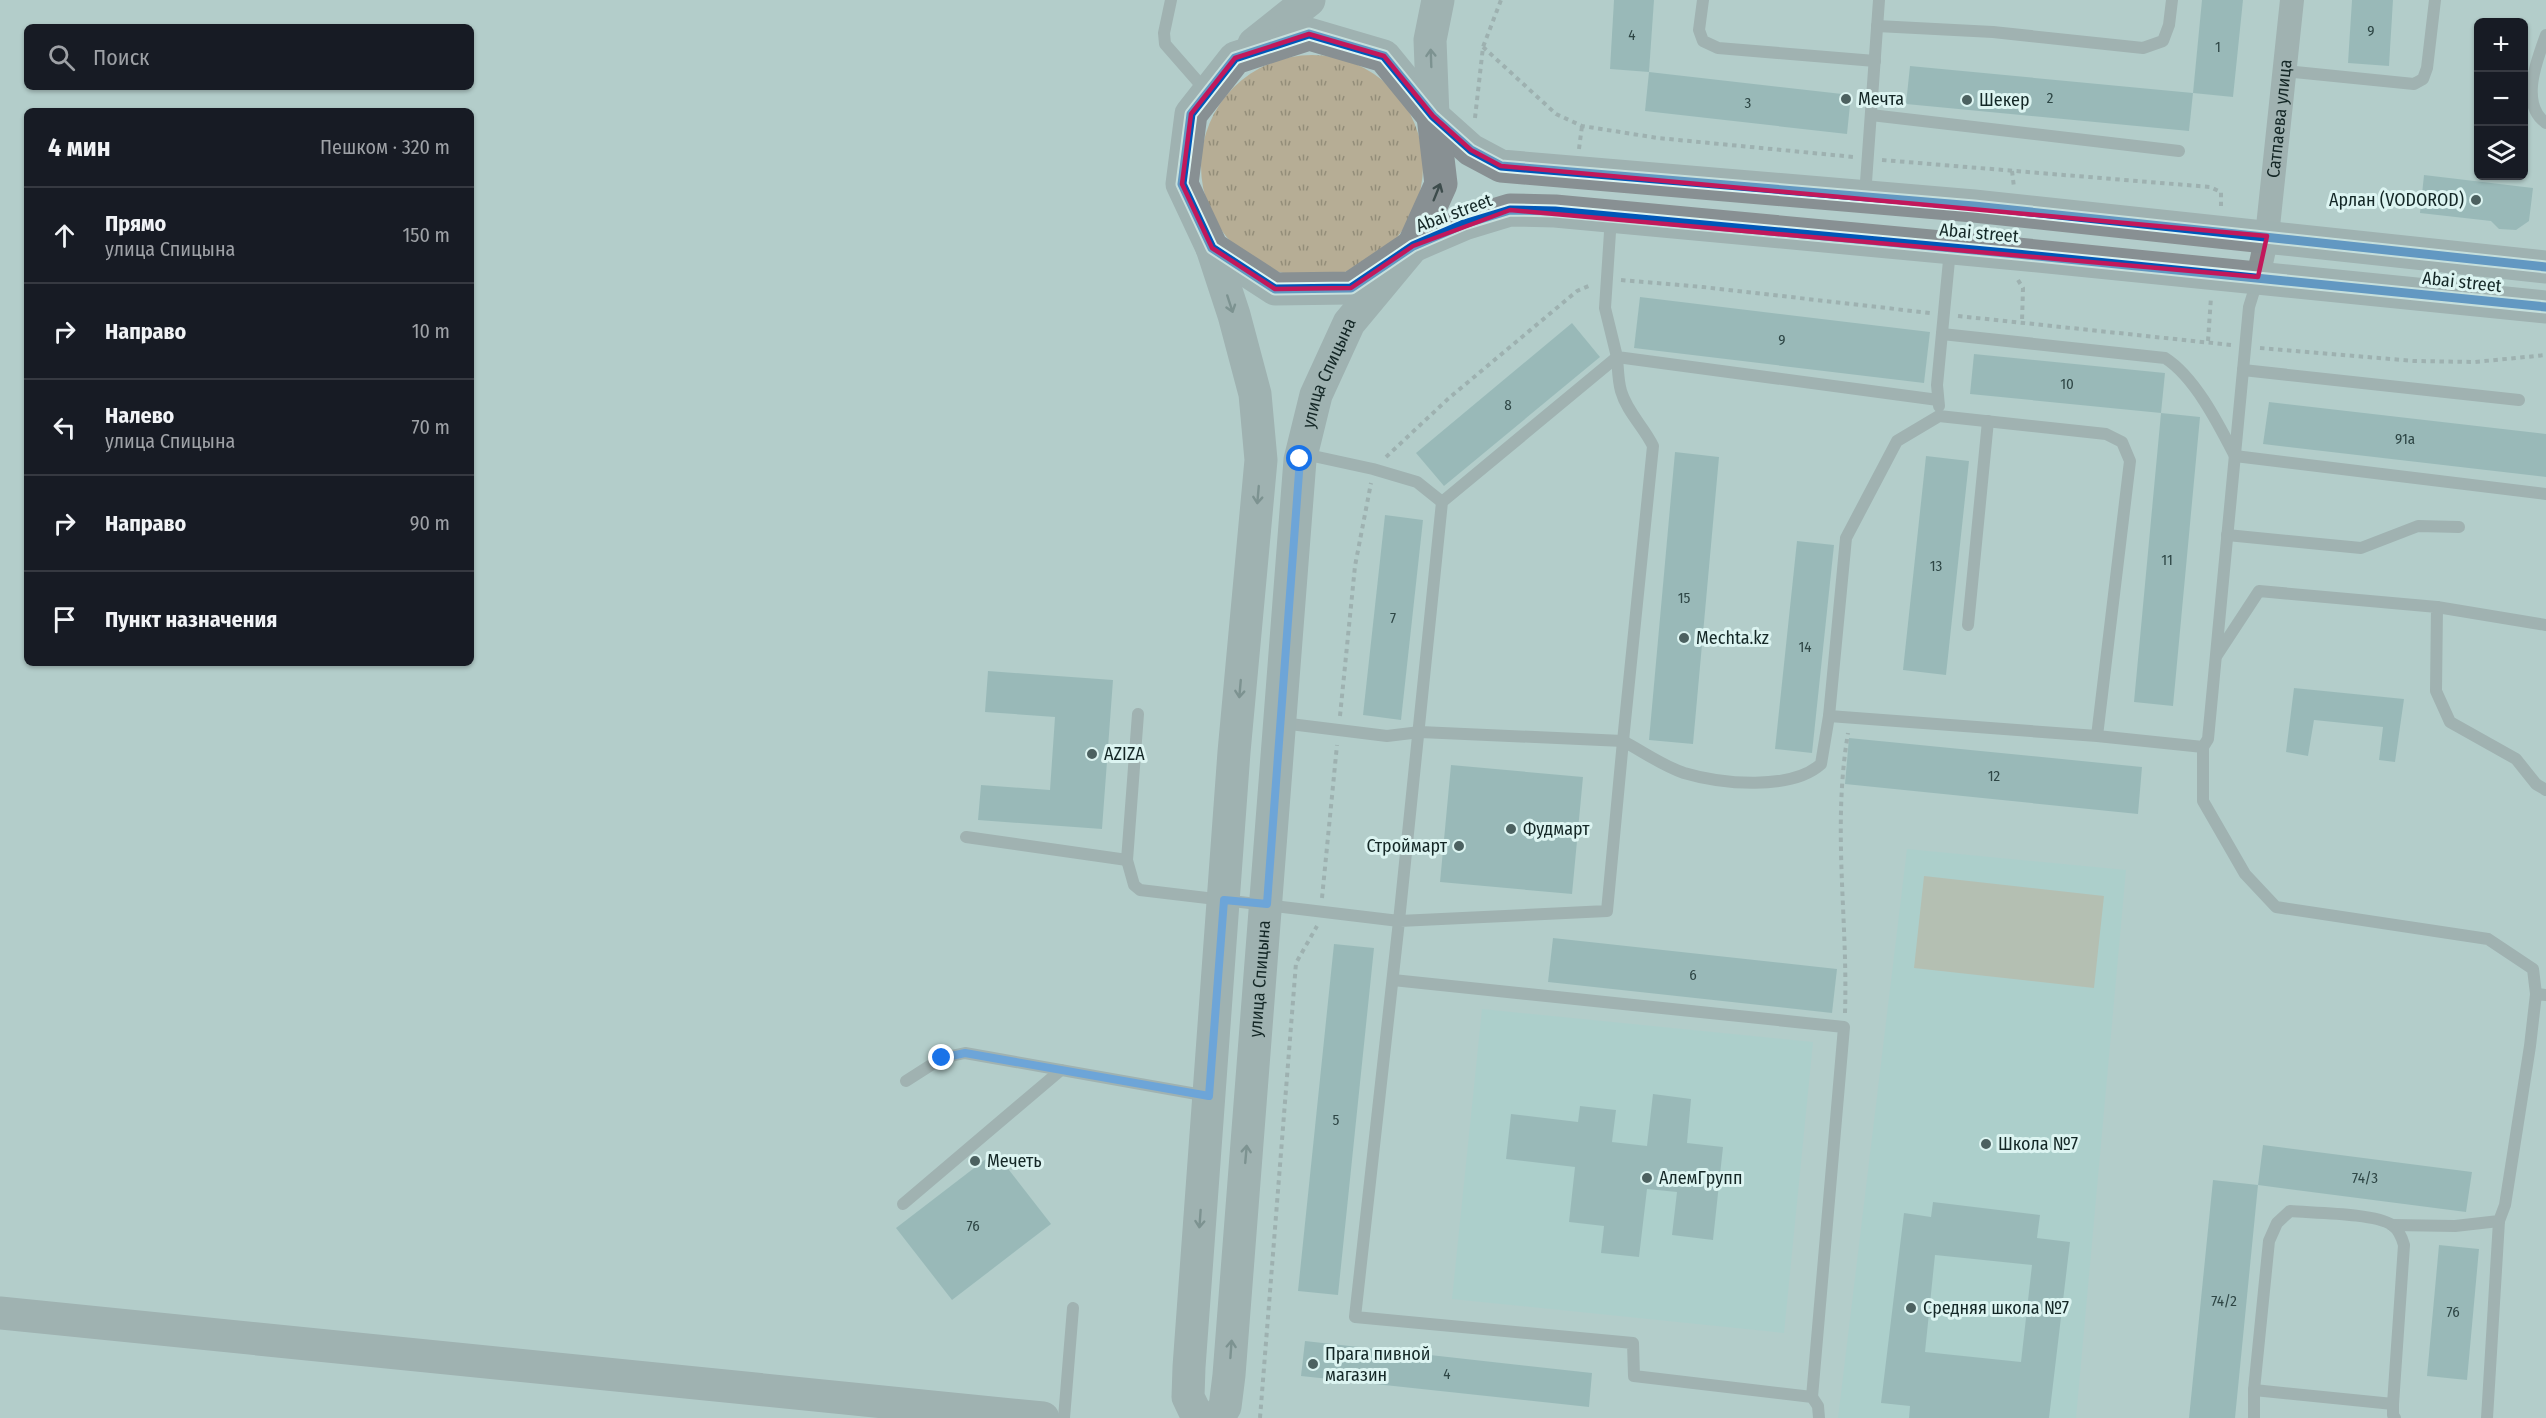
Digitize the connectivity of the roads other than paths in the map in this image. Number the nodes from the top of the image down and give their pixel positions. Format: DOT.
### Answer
graph roads {
  1 [pos="1171,0"];
  2 [pos="1309,0"];
  3 [pos="1438,0"];
  4 [pos="1703,0"];
  5 [pos="1880,0"];
  6 [pos="2172,0"];
  7 [pos="2292,0"];
  8 [pos="2435,0"];
  9 [pos="1877,26"];
  10 [pos="2546,36"];
  11 [pos="1235,58"];
  12 [pos="1875,61"];
  13 [pos="2285,71"];
  14 [pos="1208,93"];
  15 [pos="1433,116"];
  16 [pos="1871,116"];
  17 [pos="2546,123"];
  18 [pos="2179,151"];
  19 [pos="1865,197"];
  20 [pos="1611,216"];
  21 [pos="2267,236"];
  22 [pos="1413,246"];
  23 [pos="1950,247"];
  24 [pos="1212,248"];
  25 [pos="2546,267"];
  26 [pos="2259,277"];
  27 [pos="2546,307"];
  28 [pos="1942,334"];
  29 [pos="1617,357"];
  30 [pos="2243,370"];
  31 [pos="1938,400"];
  32 [pos="2519,400"];
  33 [pos="1939,416"];
  34 [pos="1988,422"];
  35 [pos="1302,453"];
  36 [pos="2235,456"];
  37 [pos="2546,494"];
  38 [pos="1442,502"];
  39 [pos="2459,527"];
  40 [pos="2227,535"];
  41 [pos="2437,608"];
  42 [pos="1968,625"];
  43 [pos="2546,625"];
  44 [pos="2216,657"];
  45 [pos="1138,714"];
  46 [pos="1830,716"];
  47 [pos="1280,723"];
  48 [pos="1420,732"];
  49 [pos="2097,736"];
  50 [pos="1623,741"];
  51 [pos="2203,747"];
  52 [pos="2546,790"];
  53 [pos="966,837"];
  54 [pos="1127,860"];
  55 [pos="1224,900"];
  56 [pos="1267,904"];
  57 [pos="1399,921"];
  58 [pos="1393,980"];
  59 [pos="2541,994"];
  60 [pos="1061,1070"];
  61 [pos="906,1081"];
  62 [pos="1209,1096"];
  63 [pos="903,1204"];
  64 [pos="2499,1221"];
  65 [pos="2392,1225"];
  66 [pos="1073,1308"];
  67 [pos="0,1313"];
  68 [pos="2254,1390"];
  69 [pos="1812,1397"];
  70 [pos="2393,1404"];
  71 [pos="1029,1417"];
  72 [pos="1064,1418"];
  73 [pos="1198,1418"];
  74 [pos="1216,1418"];
  75 [pos="1818,1418"];
  76 [pos="2254,1418"];
  77 [pos="2395,1418"];
  78 [pos="2487,1418"];
  1 -- 14 [label="lane"];
  2 -- 11 [label="street"];
  15 -- 3 [label="street, one-way"];
  4 -- 12 [label="lane"];
  5 -- 9 [label="lane"];
  6 -- 9 [label="lane"];
  7 -- 13 [label="street, Сатпаева улица"];
  8 -- 13 [label="lane"];
  9 -- 12 [label="lane"];
  10 -- 17 [label="lane"];
  11 -- 14 [label="street"];
  11 -- 15 [label="street, Abai street"];
  12 -- 16 [label="lane"];
  13 -- 21 [label="street, Сатпаева улица"];
  14 -- 24 [label="street"];
  15 -- 19 [label="street, Abai street"];
  22 -- 15 [label="street, one-way"];
  16 -- 18 [label="lane"];
  16 -- 19 [label="lane"];
  19 -- 21 [label="street, Abai street"];
  20 -- 22 [label="street, Abai street"];
  20 -- 23 [label="street, Abai street"];
  20 -- 29 [label="lane"];
  21 -- 25 [label="street, Abai street"];
  21 -- 26 [label="street, Сатпаева улица"];
  22 -- 24 [label="street, Abai street"];
  22 -- 35 [label="street, улица Спицына"];
  23 -- 26 [label="street, Abai street"];
  23 -- 28 [label="lane"];
  24 -- 55 [label="street, one-way"];
  26 -- 27 [label="street, Abai street"];
  26 -- 30 [label="lane"];
  28 -- 31 [label="lane"];
  28 -- 36 [label="lane"];
  29 -- 31 [label="lane"];
  29 -- 38 [label="lane"];
  29 -- 50 [label="lane"];
  30 -- 32 [label="lane"];
  30 -- 36 [label="lane"];
  31 -- 33 [label="lane"];
  33 -- 34 [label="lane"];
  33 -- 46 [label="lane"];
  34 -- 42 [label="lane"];
  34 -- 49 [label="lane"];
  35 -- 38 [label="lane"];
  35 -- 47 [label="street, улица Спицына"];
  36 -- 37 [label="lane"];
  36 -- 40 [label="lane"];
  38 -- 48 [label="lane"];
  39 -- 40 [label="lane"];
  40 -- 44 [label="lane"];
  41 -- 43 [label="lane"];
  41 -- 44 [label="lane"];
  41 -- 52 [label="lane"];
  44 -- 51 [label="lane"];
  45 -- 54 [label="lane"];
  46 -- 49 [label="lane"];
  46 -- 50 [label="lane"];
  47 -- 48 [label="lane"];
  47 -- 56 [label="street, улица Спицына"];
  48 -- 50 [label="lane"];
  48 -- 57 [label="lane"];
  49 -- 51 [label="lane"];
  50 -- 57 [label="lane"];
  51 -- 59 [label="lane"];
  53 -- 54 [label="lane"];
  54 -- 55 [label="lane"];
  55 -- 56 [label="lane"];
  55 -- 62 [label="street"];
  56 -- 57 [label="lane"];
  74 -- 56 [label="street, улица Спицына, one-way"];
  57 -- 58 [label="lane"];
  58 -- 69 [label="lane"];
  58 -- 69 [label="lane"];
  59 -- 64 [label="lane"];
  60 -- 61 [label="lane"];
  60 -- 62 [label="lane"];
  60 -- 63 [label="lane"];
  62 -- 73 [label="street, one-way"];
  64 -- 65 [label="lane"];
  64 -- 78 [label="lane"];
  65 -- 68 [label="lane"];
  65 -- 70 [label="lane"];
  66 -- 72 [label="lane"];
  67 -- 71 [label="street"];
  68 -- 70 [label="lane"];
  68 -- 76 [label="lane"];
  69 -- 75 [label="lane"];
  70 -- 77 [label="lane"];
}
